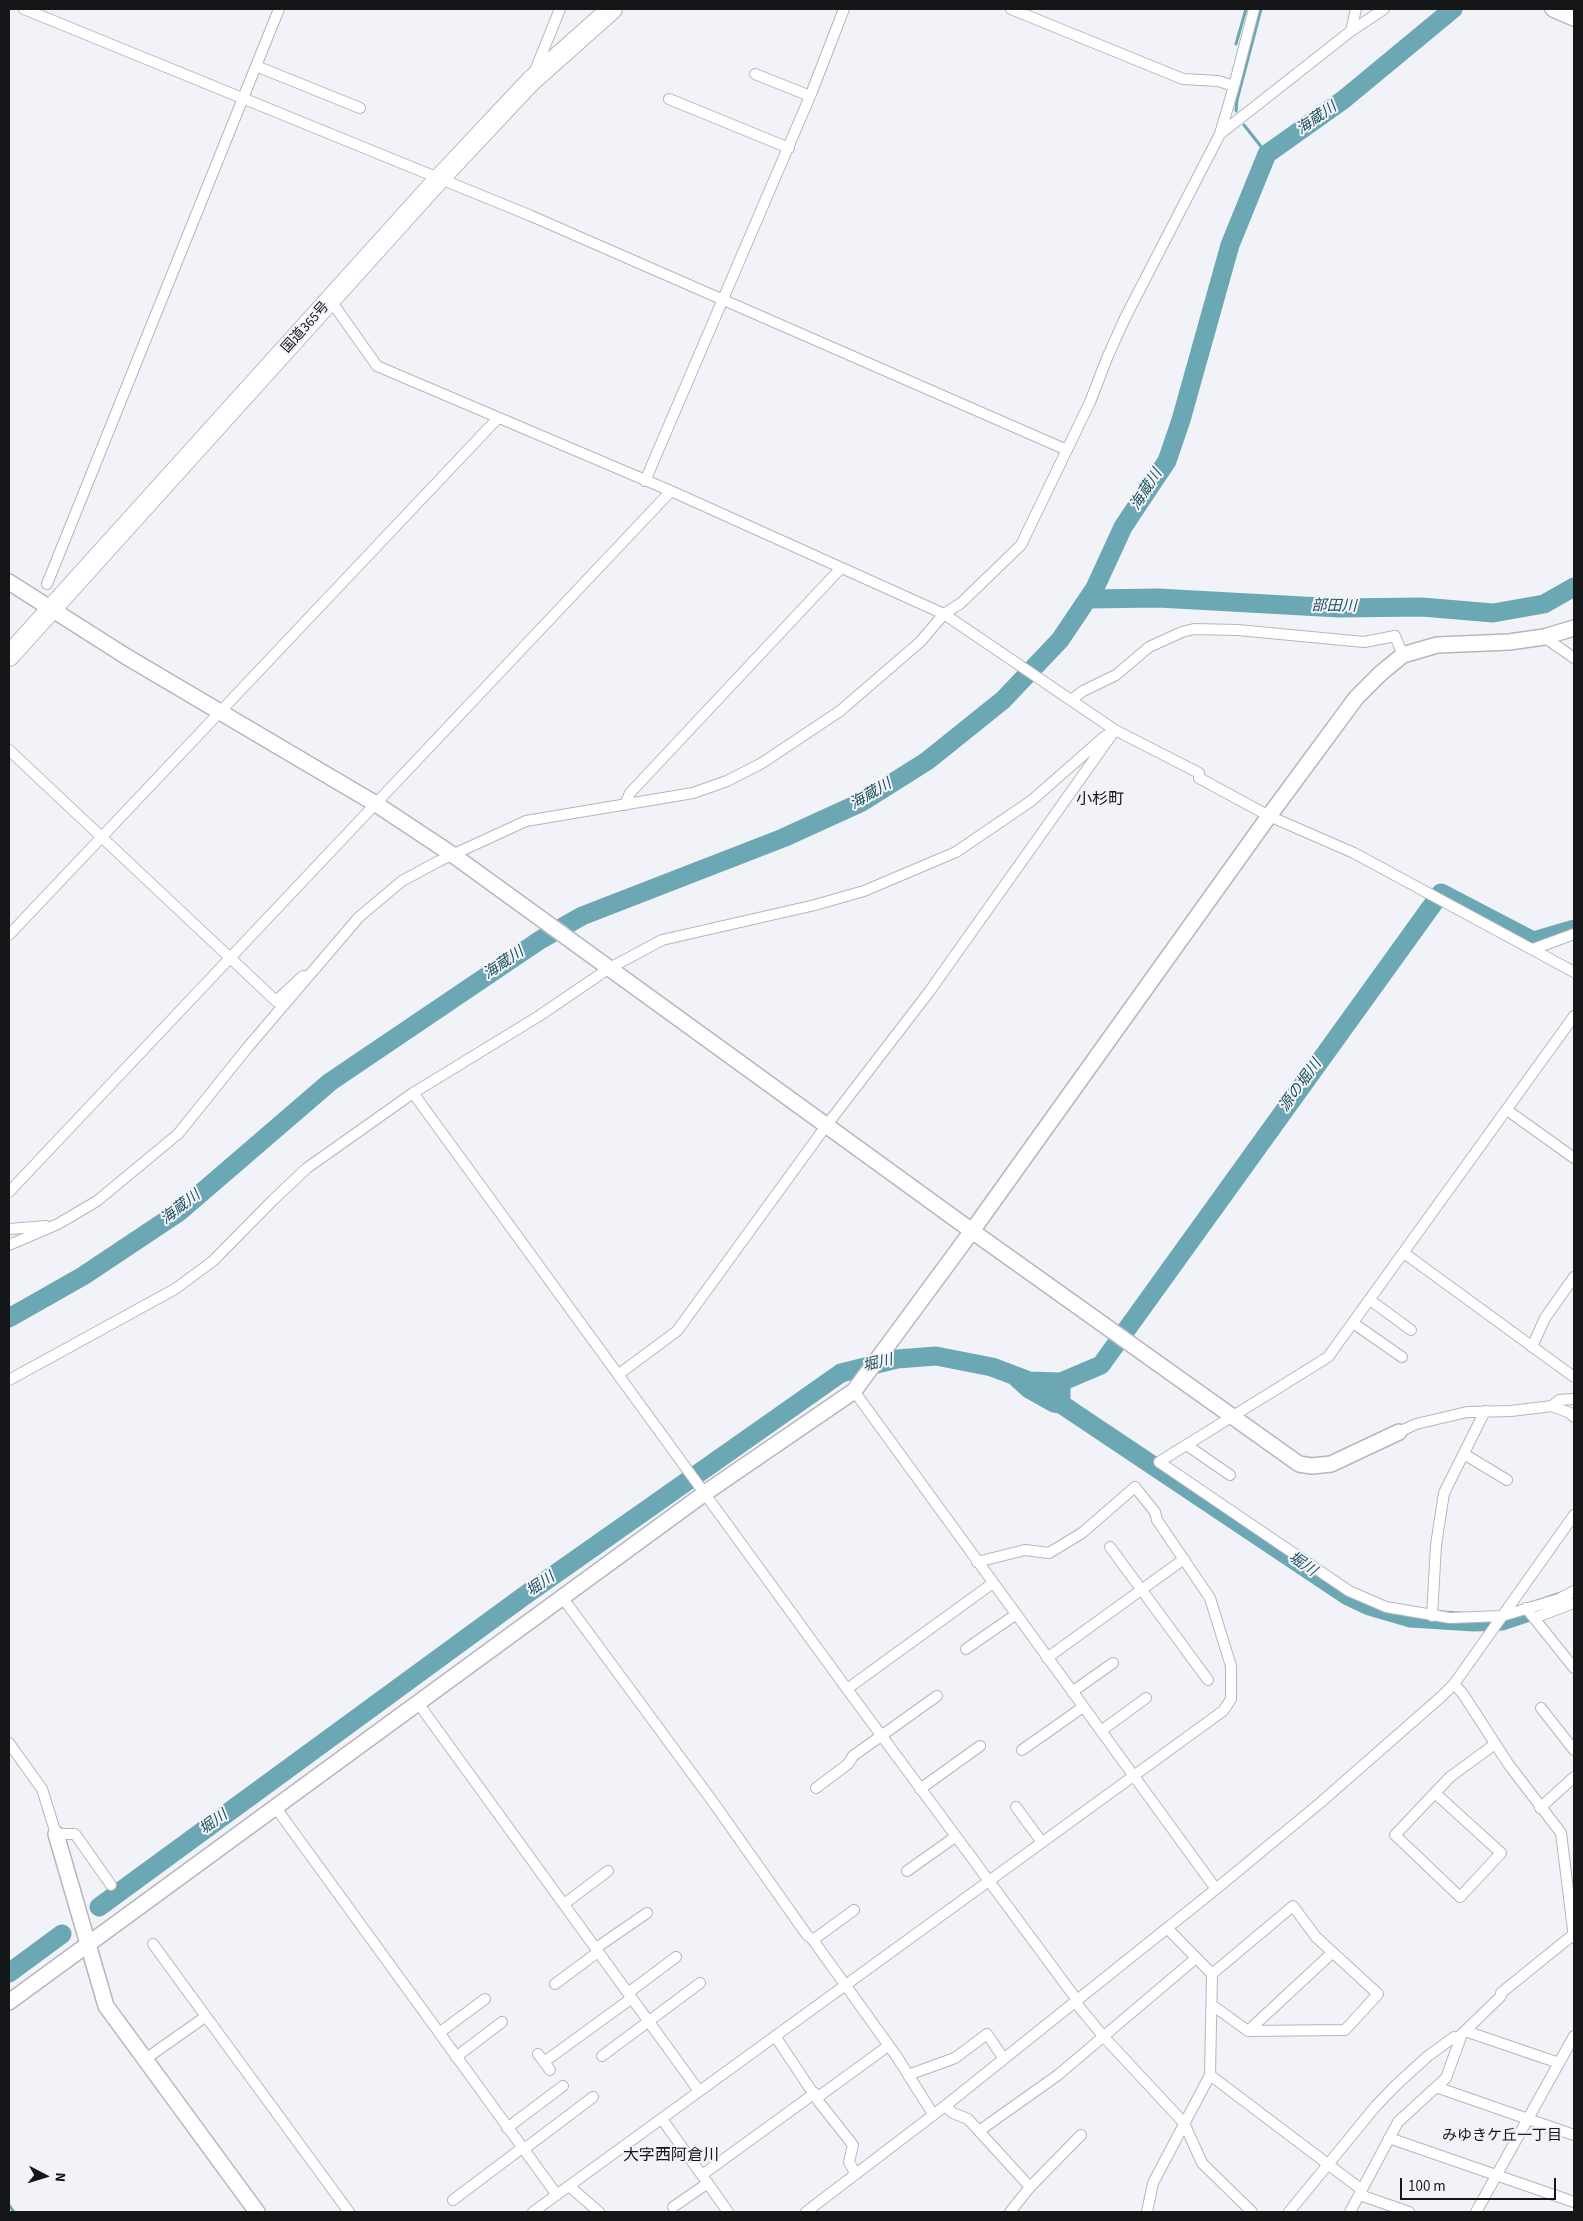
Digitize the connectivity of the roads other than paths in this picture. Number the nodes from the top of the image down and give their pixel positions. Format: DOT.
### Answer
graph roads {
  1 [pos="24,9"];
  2 [pos="279,9"];
  3 [pos="560,9"];
  4 [pos="612,9"];
  5 [pos="844,9"];
  6 [pos="1011,9"];
  7 [pos="1254,9"];
  8 [pos="1356,9"];
  9 [pos="1384,9"];
  10 [pos="1554,9"];
  11 [pos="1574,18"];
  12 [pos="1352,31"];
  13 [pos="256,66"];
  14 [pos="755,74"];
  15 [pos="531,81"];
  16 [pos="1234,86"];
  17 [pos="810,96"];
  18 [pos="243,98"];
  19 [pos="669,99"];
  20 [pos="360,108"];
  21 [pos="1220,134"];
  22 [pos="789,148"];
  23 [pos="440,178"];
  24 [pos="725,300"];
  25 [pos="331,301"];
  26 [pos="498,418"];
  27 [pos="1067,450"];
  28 [pos="645,481"];
  29 [pos="671,491"];
  30 [pos="840,568"];
  31 [pos="9,582"];
  32 [pos="47,584"];
  33 [pos="50,610"];
  34 [pos="944,614"];
  35 [pos="1574,628"];
  36 [pos="1544,637"];
  37 [pos="1403,655"];
  38 [pos="9,656"];
  39 [pos="1574,658"];
  40 [pos="1070,699"];
  41 [pos="219,710"];
  42 [pos="1115,730"];
  43 [pos="9,750"];
  44 [pos="376,804"];
  45 [pos="625,805"];
  46 [pos="1269,816"];
  47 [pos="101,837"];
  48 [pos="452,855"];
  49 [pos="9,934"];
  50 [pos="1574,934"];
  51 [pos="1533,949"];
  52 [pos="230,957"];
  53 [pos="323,960"];
  54 [pos="608,968"];
  55 [pos="1574,972"];
  56 [pos="1574,1016"];
  57 [pos="413,1093"];
  58 [pos="1507,1110"];
  59 [pos="826,1126"];
  60 [pos="1574,1158"];
  61 [pos="9,1192"];
  62 [pos="52,1226"];
  63 [pos="9,1229"];
  64 [pos="972,1231"];
  65 [pos="9,1245"];
  66 [pos="1404,1253"];
  67 [pos="1574,1277"];
  68 [pos="1370,1300"];
  69 [pos="1353,1322"];
  70 [pos="1411,1330"];
  71 [pos="1532,1346"];
  72 [pos="1402,1357"];
  73 [pos="619,1374"];
  74 [pos="1574,1377"];
  75 [pos="9,1380"];
  76 [pos="854,1390"];
  77 [pos="1574,1399"];
  78 [pos="1552,1406"];
  79 [pos="1485,1411"];
  80 [pos="1234,1417"];
  81 [pos="1574,1417"];
  82 [pos="1399,1432"];
  83 [pos="1188,1446"];
  84 [pos="1464,1454"];
  85 [pos="1230,1475"];
  86 [pos="1507,1480"];
  87 [pos="704,1491"];
  88 [pos="1574,1515"];
  89 [pos="1110,1547"];
  90 [pos="1184,1559"];
  91 [pos="977,1562"];
  92 [pos="993,1583"];
  93 [pos="1142,1589"];
  94 [pos="1574,1591"];
  95 [pos="562,1597"];
  96 [pos="1574,1602"];
  97 [pos="1530,1613"];
  98 [pos="1015,1615"];
  99 [pos="1432,1616"];
  100 [pos="1501,1616"];
  101 [pos="966,1649"];
  102 [pos="1046,1658"];
  103 [pos="1113,1663"];
  104 [pos="1574,1668"];
  105 [pos="1208,1680"];
  106 [pos="1454,1684"];
  107 [pos="847,1690"];
  108 [pos="1072,1692"];
  109 [pos="937,1696"];
  110 [pos="1146,1698"];
  111 [pos="418,1703"];
  112 [pos="1083,1706"];
  113 [pos="1541,1708"];
  114 [pos="1101,1731"];
  115 [pos="881,1736"];
  116 [pos="9,1743"];
  117 [pos="1495,1744"];
  118 [pos="980,1746"];
  119 [pos="1022,1750"];
  120 [pos="1574,1750"];
  121 [pos="1132,1775"];
  122 [pos="1574,1777"];
  123 [pos="816,1788"];
  124 [pos="920,1789"];
  125 [pos="1435,1793"];
  126 [pos="1016,1807"];
  127 [pos="276,1808"];
  128 [pos="1540,1808"];
  129 [pos="56,1834"];
  130 [pos="955,1837"];
  131 [pos="1041,1841"];
  132 [pos="907,1870"];
  133 [pos="608,1871"];
  134 [pos="987,1880"];
  135 [pos="111,1885"];
  136 [pos="1216,1889"];
  137 [pos="564,1904"];
  138 [pos="854,1910"];
  139 [pos="647,1912"];
  140 [pos="1167,1928"];
  141 [pos="1574,1936"];
  142 [pos="813,1940"];
  143 [pos="153,1944"];
  144 [pos="88,1946"];
  145 [pos="597,1950"];
  146 [pos="1332,1953"];
  147 [pos="676,1958"];
  148 [pos="1196,1958"];
  149 [pos="1212,1974"];
  150 [pos="700,1983"];
  151 [pos="555,1984"];
  152 [pos="845,1986"];
  153 [pos="630,1995"];
  154 [pos="485,1999"];
  155 [pos="1076,2001"];
  156 [pos="9,2002"];
  157 [pos="1212,2005"];
  158 [pos="204,2017"];
  159 [pos="650,2021"];
  160 [pos="502,2022"];
  161 [pos="1248,2031"];
  162 [pos="439,2033"];
  163 [pos="1463,2033"];
  164 [pos="775,2036"];
  165 [pos="1103,2036"];
  166 [pos="1574,2036"];
  167 [pos="888,2046"];
  168 [pos="1570,2051"];
  169 [pos="602,2056"];
  170 [pos="456,2057"];
  171 [pos="1004,2058"];
  172 [pos="144,2060"];
  173 [pos="544,2062"];
  174 [pos="1559,2063"];
  175 [pos="1210,2074"];
  176 [pos="908,2075"];
  177 [pos="564,2086"];
  178 [pos="1436,2087"];
  179 [pos="699,2091"];
  180 [pos="816,2095"];
  181 [pos="593,2098"];
  182 [pos="945,2106"];
  183 [pos="933,2114"];
  184 [pos="662,2119"];
  185 [pos="1527,2119"];
  186 [pos="1184,2123"];
  187 [pos="507,2128"];
  188 [pos="979,2131"];
  189 [pos="1081,2135"];
  190 [pos="1574,2135"];
  191 [pos="1389,2138"];
  192 [pos="523,2149"];
  193 [pos="1329,2164"];
  194 [pos="856,2172"];
  195 [pos="1496,2176"];
  196 [pos="705,2179"];
  197 [pos="569,2186"];
  198 [pos="1030,2187"];
  199 [pos="1361,2192"];
  200 [pos="557,2195"];
  201 [pos="452,2200"];
  202 [pos="1574,2202"];
  203 [pos="673,2207"];
  204 [pos="257,2212"];
  205 [pos="349,2212"];
  206 [pos="533,2212"];
  207 [pos="599,2212"];
  208 [pos="728,2212"];
  209 [pos="806,2212"];
  210 [pos="1010,2212"];
  211 [pos="1148,2212"];
  212 [pos="1252,2212"];
  213 [pos="1289,2212"];
  214 [pos="1350,2212"];
  215 [pos="1409,2212"];
  216 [pos="1476,2212"];
  1 -- 18 [label="street"];
  2 -- 13 [label="street"];
  3 -- 15 [label="street"];
  4 -- 15 [label="highway, 国道365号"];
  5 -- 17 [label="street"];
  6 -- 16 [label="street"];
  7 -- 16 [label="street"];
  8 -- 12 [label="street"];
  9 -- 12 [label="street"];
  10 -- 11 [label="street"];
  12 -- 21 [label="street"];
  13 -- 18 [label="street"];
  13 -- 20 [label="street"];
  14 -- 17 [label="street"];
  15 -- 23 [label="highway, 国道365号"];
  16 -- 21 [label="street"];
  17 -- 22 [label="street"];
  18 -- 23 [label="street"];
  18 -- 32 [label="street"];
  19 -- 22 [label="street"];
  21 -- 27 [label="street"];
  22 -- 24 [label="street"];
  23 -- 24 [label="street"];
  23 -- 25 [label="highway, 国道365号"];
  24 -- 27 [label="street"];
  24 -- 28 [label="street"];
  25 -- 26 [label="street"];
  25 -- 33 [label="highway, 国道365号"];
  26 -- 28 [label="street"];
  26 -- 41 [label="street"];
  27 -- 34 [label="street"];
  28 -- 29 [label="street"];
  29 -- 30 [label="street"];
  29 -- 44 [label="street"];
  30 -- 34 [label="street"];
  30 -- 45 [label="street"];
  31 -- 33 [label="street"];
  33 -- 38 [label="highway, 国道365号"];
  33 -- 41 [label="street"];
  34 -- 40 [label="street"];
  34 -- 45 [label="street"];
  35 -- 36 [label="street"];
  36 -- 37 [label="street"];
  36 -- 39 [label="street"];
  37 -- 40 [label="street"];
  37 -- 46 [label="street"];
  40 -- 42 [label="street"];
  41 -- 44 [label="street"];
  41 -- 47 [label="street"];
  42 -- 46 [label="street"];
  42 -- 54 [label="street"];
  42 -- 59 [label="street"];
  43 -- 47 [label="street"];
  44 -- 48 [label="street"];
  44 -- 52 [label="street"];
  45 -- 48 [label="street"];
  46 -- 51 [label="street"];
  46 -- 64 [label="street"];
  47 -- 49 [label="street"];
  47 -- 52 [label="street"];
  48 -- 53 [label="street"];
  48 -- 54 [label="street"];
  50 -- 51 [label="street"];
  51 -- 55 [label="street"];
  52 -- 53 [label="street"];
  52 -- 61 [label="street"];
  53 -- 62 [label="street"];
  54 -- 57 [label="street"];
  54 -- 59 [label="street"];
  56 -- 58 [label="street"];
  57 -- 73 [label="street"];
  57 -- 75 [label="street"];
  58 -- 60 [label="street"];
  58 -- 66 [label="street"];
  59 -- 64 [label="street"];
  59 -- 73 [label="street"];
  62 -- 63 [label="street"];
  62 -- 65 [label="street"];
  64 -- 76 [label="street"];
  64 -- 80 [label="street"];
  66 -- 68 [label="street"];
  66 -- 71 [label="street"];
  67 -- 71 [label="street"];
  68 -- 69 [label="street"];
  68 -- 70 [label="street"];
  69 -- 72 [label="street"];
  69 -- 80 [label="street"];
  71 -- 74 [label="street"];
  73 -- 87 [label="street"];
  76 -- 87 [label="street"];
  76 -- 91 [label="street"];
  77 -- 78 [label="street"];
  78 -- 79 [label="street"];
  78 -- 81 [label="street"];
  79 -- 82 [label="street"];
  79 -- 84 [label="street"];
  80 -- 82 [label="street"];
  80 -- 83 [label="street"];
  83 -- 85 [label="street"];
  83 -- 99 [label="street"];
  84 -- 86 [label="street"];
  84 -- 99 [label="street"];
  87 -- 95 [label="street"];
  87 -- 107 [label="street"];
  88 -- 100 [label="street"];
  89 -- 93 [label="street"];
  90 -- 91 [label="street"];
  90 -- 93 [label="street"];
  90 -- 121 [label="street"];
  91 -- 92 [label="street"];
  92 -- 98 [label="street"];
  92 -- 107 [label="street"];
  93 -- 102 [label="street"];
  93 -- 105 [label="street"];
  94 -- 97 [label="street"];
  95 -- 111 [label="street"];
  95 -- 142 [label="street"];
  96 -- 97 [label="street"];
  97 -- 100 [label="street"];
  97 -- 104 [label="street"];
  98 -- 101 [label="street"];
  98 -- 102 [label="street"];
  99 -- 100 [label="street"];
  100 -- 106 [label="street"];
  102 -- 108 [label="street"];
  103 -- 108 [label="street"];
  106 -- 117 [label="street"];
  106 -- 136 [label="street"];
  107 -- 115 [label="street"];
  108 -- 112 [label="street"];
  109 -- 115 [label="street"];
  110 -- 114 [label="street"];
  111 -- 127 [label="street"];
  111 -- 137 [label="street"];
  112 -- 114 [label="street"];
  112 -- 119 [label="street"];
  113 -- 120 [label="street"];
  114 -- 121 [label="street"];
  115 -- 123 [label="street"];
  115 -- 124 [label="street"];
  116 -- 129 [label="street"];
  117 -- 125 [label="street"];
  117 -- 128 [label="street"];
  118 -- 124 [label="street"];
  121 -- 131 [label="street"];
  121 -- 136 [label="street"];
  122 -- 128 [label="street"];
  124 -- 130 [label="street"];
  125 -- 125 [label="street"];
  126 -- 131 [label="street"];
  127 -- 144 [label="street"];
  127 -- 162 [label="street"];
  128 -- 141 [label="street"];
  129 -- 135 [label="street"];
  129 -- 144 [label="street"];
  130 -- 132 [label="street"];
  130 -- 134 [label="street"];
  131 -- 134 [label="street"];
  133 -- 137 [label="street"];
  134 -- 152 [label="street"];
  134 -- 155 [label="street"];
  136 -- 140 [label="street"];
  137 -- 145 [label="street"];
  138 -- 142 [label="street"];
  139 -- 145 [label="street"];
  140 -- 148 [label="street"];
  140 -- 155 [label="street"];
  141 -- 163 [label="street"];
  142 -- 152 [label="street"];
  143 -- 158 [label="street"];
  144 -- 156 [label="street"];
  144 -- 172 [label="street"];
  145 -- 151 [label="street"];
  145 -- 153 [label="street"];
  146 -- 149 [label="street"];
  146 -- 161 [label="street"];
  146 -- 161 [label="street"];
  147 -- 153 [label="street"];
  148 -- 149 [label="street"];
  148 -- 165 [label="street"];
  149 -- 157 [label="street"];
  150 -- 159 [label="street"];
  152 -- 164 [label="street"];
  152 -- 167 [label="street"];
  153 -- 159 [label="street"];
  153 -- 173 [label="street"];
  154 -- 162 [label="street"];
  155 -- 165 [label="street"];
  155 -- 171 [label="street"];
  157 -- 161 [label="street"];
  157 -- 175 [label="street"];
  158 -- 172 [label="street"];
  158 -- 205 [label="street"];
  159 -- 169 [label="street"];
  159 -- 179 [label="street"];
  160 -- 170 [label="street"];
  162 -- 170 [label="street"];
  163 -- 174 [label="street"];
  163 -- 178 [label="street"];
  163 -- 193 [label="street"];
  164 -- 179 [label="street"];
  164 -- 180 [label="street"];
  165 -- 186 [label="street"];
  165 -- 188 [label="street"];
  166 -- 168 [label="street"];
  167 -- 176 [label="street"];
  167 -- 180 [label="street"];
  168 -- 174 [label="street"];
  170 -- 187 [label="street"];
  171 -- 176 [label="street"];
  171 -- 182 [label="street"];
  172 -- 204 [label="street"];
  174 -- 185 [label="street"];
  175 -- 186 [label="street"];
  175 -- 193 [label="street"];
  176 -- 183 [label="street"];
  177 -- 187 [label="street"];
  178 -- 185 [label="street"];
  178 -- 191 [label="street"];
  179 -- 184 [label="street"];
  180 -- 194 [label="street"];
  180 -- 196 [label="street"];
  181 -- 192 [label="street"];
  182 -- 183 [label="street"];
  182 -- 188 [label="street"];
  183 -- 194 [label="street"];
  184 -- 196 [label="street"];
  184 -- 197 [label="street"];
  185 -- 190 [label="street"];
  185 -- 195 [label="street"];
  186 -- 211 [label="street"];
  186 -- 212 [label="street"];
  187 -- 192 [label="street"];
  188 -- 198 [label="street"];
  189 -- 198 [label="street"];
  191 -- 195 [label="street"];
  191 -- 199 [label="street"];
  192 -- 200 [label="street"];
  192 -- 201 [label="street"];
  193 -- 199 [label="street"];
  193 -- 213 [label="street"];
  194 -- 209 [label="street"];
  195 -- 202 [label="street"];
  195 -- 216 [label="street"];
  196 -- 203 [label="street"];
  196 -- 208 [label="street"];
  197 -- 200 [label="street"];
  197 -- 207 [label="street"];
  198 -- 210 [label="street"];
  199 -- 214 [label="street"];
  199 -- 215 [label="street"];
  200 -- 206 [label="street"];
}
